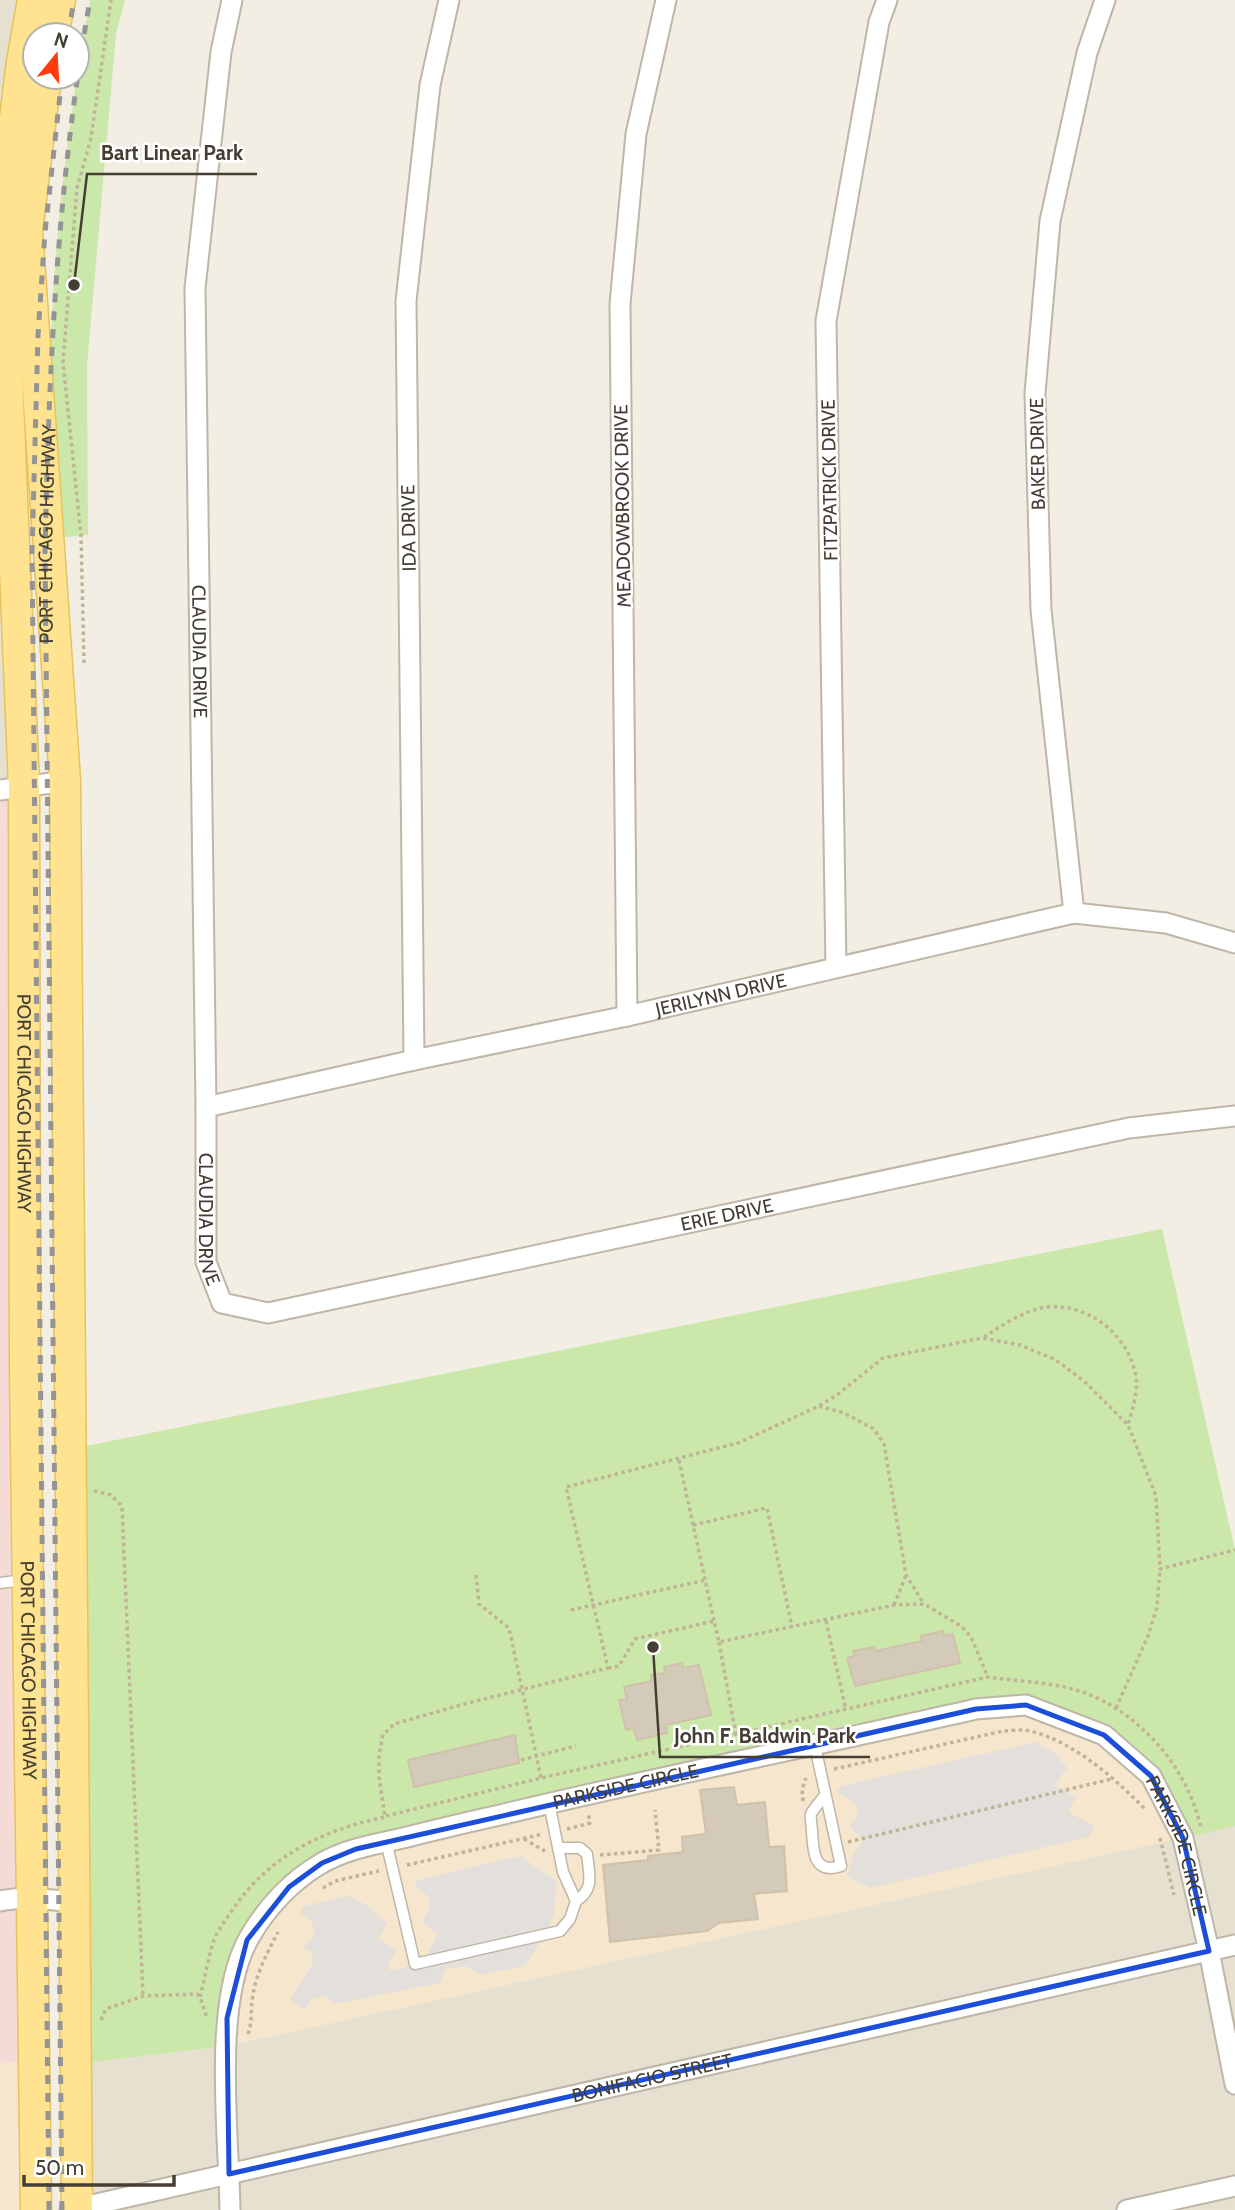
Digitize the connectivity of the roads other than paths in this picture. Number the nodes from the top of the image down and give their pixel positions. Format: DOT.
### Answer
graph roads {
  1 [pos="33,0"];
  2 [pos="60,0"];
  3 [pos="232,0"];
  4 [pos="449,0"];
  5 [pos="666,0"];
  6 [pos="887,0"];
  7 [pos="1105,0"];
  8 [pos="56,21"];
  9 [pos="44,91"];
  10 [pos="65,781"];
  11 [pos="12,789"];
  12 [pos="1074,913"];
  13 [pos="1235,943"];
  14 [pos="836,967"];
  15 [pos="627,1016"];
  16 [pos="414,1060"];
  17 [pos="206,1107"];
  18 [pos="1235,1116"];
  19 [pos="222,1303"];
  20 [pos="13,1581"];
  21 [pos="71,1584"];
  22 [pos="815,1746"];
  23 [pos="825,1795"];
  24 [pos="549,1803"];
  25 [pos="386,1842"];
  26 [pos="558,1848"];
  27 [pos="31,1898"];
  28 [pos="0,1901"];
  29 [pos="576,1901"];
  30 [pos="75,1902"];
  31 [pos="1235,1945"];
  32 [pos="1209,1951"];
  33 [pos="1235,2084"];
  34 [pos="229,2174"];
  35 [pos="1235,2186"];
  36 [pos="36,2210"];
  37 [pos="75,2210"];
  38 [pos="230,2210"];
  39 [pos="1127,2210"];
  1 -- 11 [label="main road, PORT CHICAGO HIGHWAY"];
  2 -- 8 [label="main road"];
  3 -- 17 [label="street, CLAUDIA DRIVE"];
  4 -- 16 [label="street, IDA DRIVE"];
  5 -- 15 [label="street, MEADOWBROOK DRIVE"];
  6 -- 14 [label="street, FITZPATRICK DRIVE"];
  7 -- 12 [label="street, BAKER DRIVE"];
  9 -- 10 [label="main road, PORT CHICAGO HIGHWAY"];
  10 -- 11 [label="street"];
  10 -- 21 [label="main road, PORT CHICAGO HIGHWAY"];
  11 -- 20 [label="main road, PORT CHICAGO HIGHWAY"];
  12 -- 13 [label="street, JERILYNN DRIVE"];
  12 -- 14 [label="street, JERILYNN DRIVE"];
  14 -- 15 [label="street, JERILYNN DRIVE"];
  15 -- 16 [label="street, JERILYNN DRIVE"];
  16 -- 17 [label="street, JERILYNN DRIVE"];
  17 -- 19 [label="street, CLAUDIA DRIVE"];
  18 -- 19 [label="street, ERIE DRIVE"];
  20 -- 21 [label="main road"];
  20 -- 27 [label="main road, PORT CHICAGO HIGHWAY"];
  21 -- 30 [label="main road, PORT CHICAGO HIGHWAY"];
  22 -- 23 [label="lane"];
  22 -- 24 [label="street, PARKSIDE CIRCLE"];
  22 -- 32 [label="street, PARKSIDE CIRCLE"];
  23 -- 23 [label="lane"];
  24 -- 25 [label="street, PARKSIDE CIRCLE"];
  24 -- 26 [label="lane"];
  25 -- 29 [label="lane"];
  25 -- 34 [label="street, PARKSIDE CIRCLE"];
  26 -- 29 [label="lane"];
  26 -- 29 [label="lane"];
  27 -- 28 [label="street"];
  27 -- 30 [label="street"];
  27 -- 36 [label="main road, PORT CHICAGO HIGHWAY"];
  30 -- 37 [label="main road, PORT CHICAGO HIGHWAY"];
  31 -- 32 [label="street, BONIFACIO STREET"];
  32 -- 33 [label="street, PARKSIDE CIRCLE"];
  32 -- 34 [label="street, BONIFACIO STREET"];
  34 -- 37 [label="street, BONIFACIO STREET"];
  34 -- 38 [label="street, PARKSIDE CIRCLE"];
  35 -- 39 [label="street"];
}
